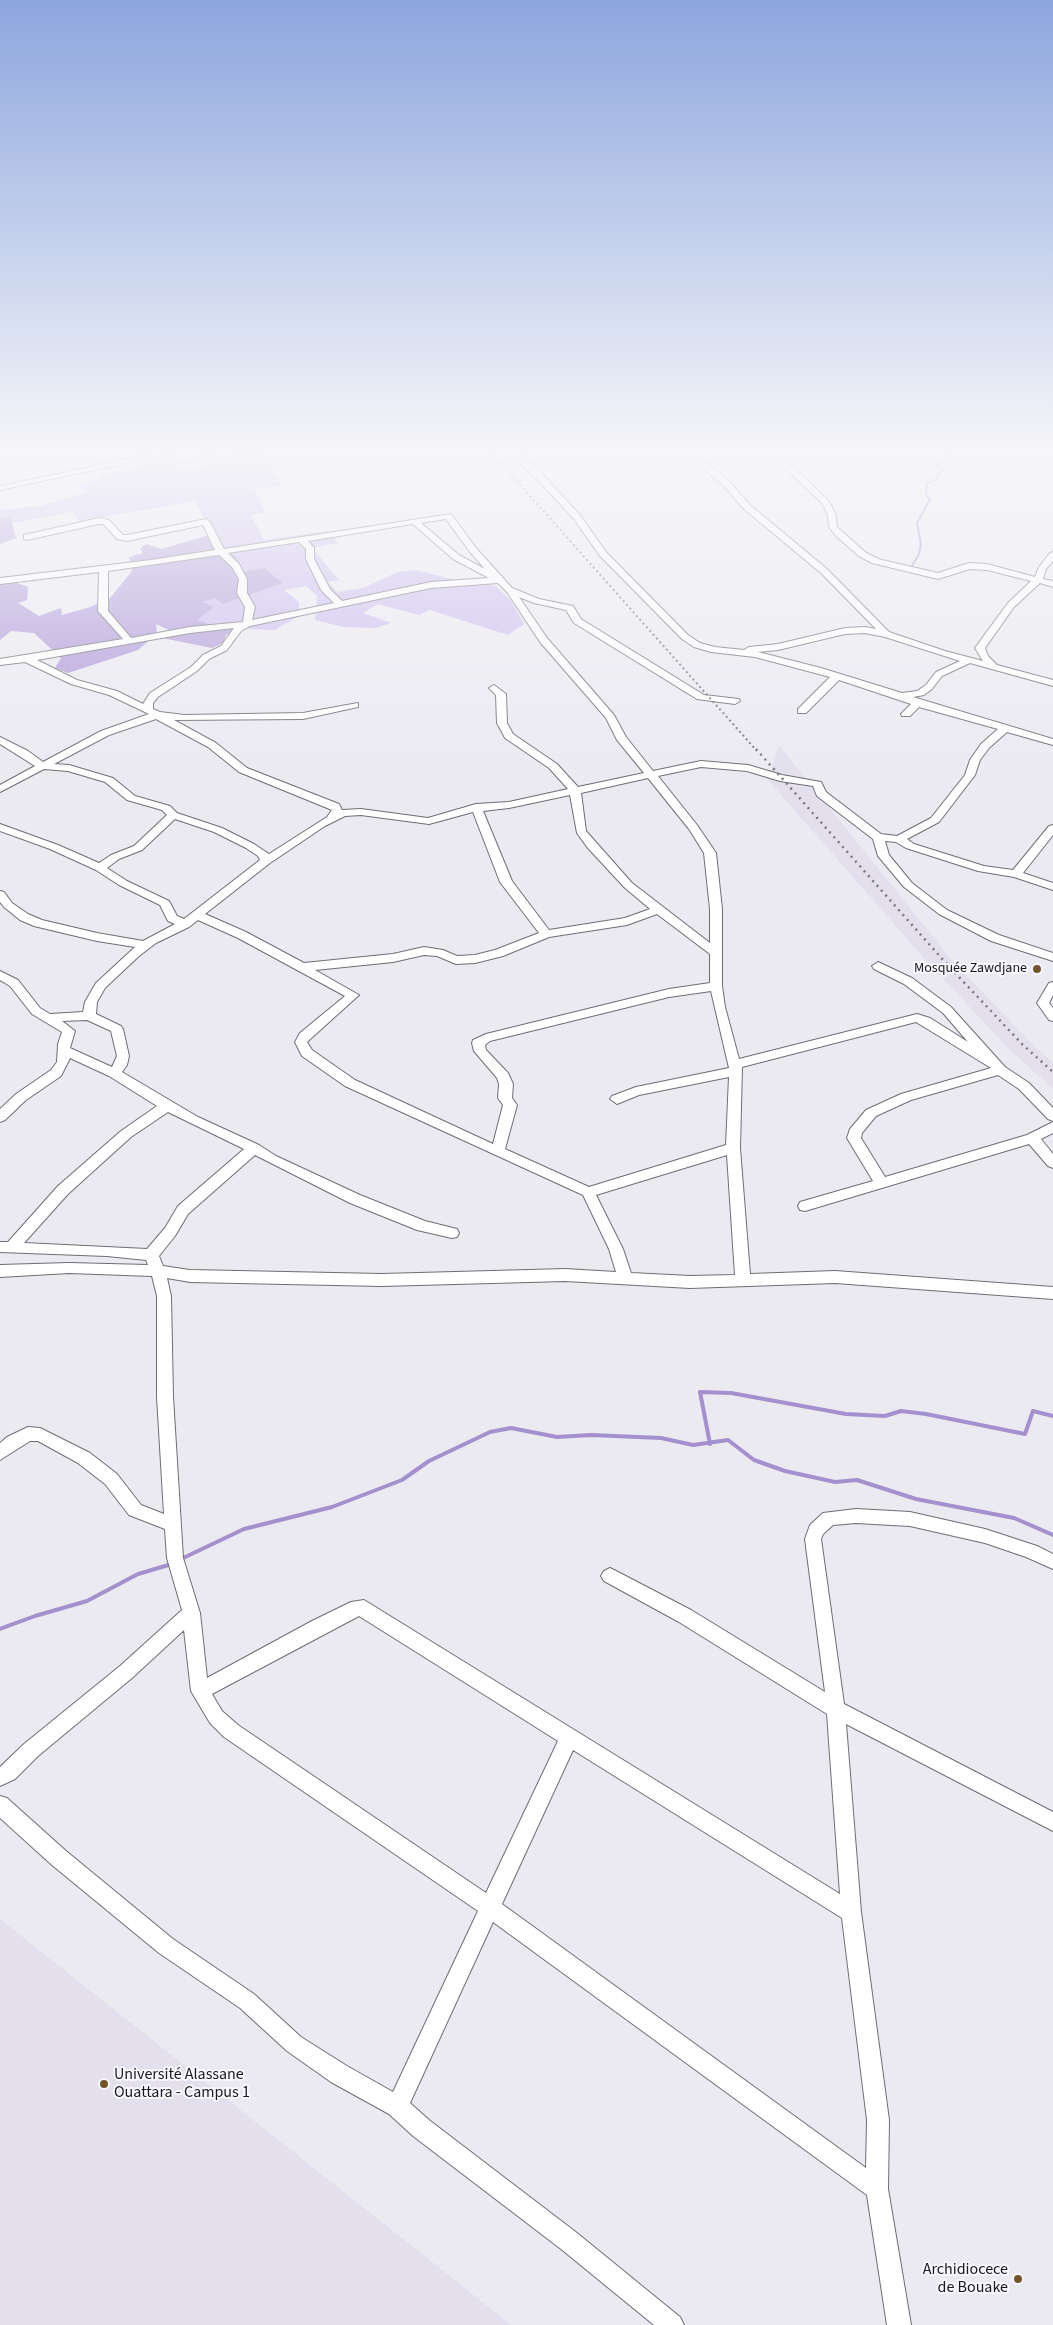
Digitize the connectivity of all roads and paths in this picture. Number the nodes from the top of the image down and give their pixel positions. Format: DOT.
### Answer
graph roads {
  1 [pos="169,560"];
  2 [pos="229,560"];
  3 [pos="310,560"];
  4 [pos="461,560"];
  5 [pos="481,560"];
  6 [pos="608,560"];
  7 [pos="808,560"];
  8 [pos="872,560"];
  9 [pos="1049,560"];
  10 [pos="104,569"];
  11 [pos="499,580"];
  12 [pos="1038,580"];
  13 [pos="0,581"];
  14 [pos="1053,584"];
  15 [pos="509,590"];
  16 [pos="341,605"];
  17 [pos="247,624"];
  18 [pos="886,634"];
  19 [pos="129,641"];
  20 [pos="745,652"];
  21 [pos="25,658"];
  22 [pos="969,660"];
  23 [pos="0,662"];
  24 [pos="993,666"];
  25 [pos="1053,673"];
  26 [pos="836,678"];
  27 [pos="1049,682"];
  28 [pos="494,688"];
  29 [pos="902,696"];
  30 [pos="735,701"];
  31 [pos="917,704"];
  32 [pos="354,705"];
  33 [pos="802,711"];
  34 [pos="152,712"];
  35 [pos="906,714"];
  36 [pos="1006,728"];
  37 [pos="0,740"];
  38 [pos="1053,742"];
  39 [pos="42,766"];
  40 [pos="650,775"];
  41 [pos="1,787"];
  42 [pos="575,791"];
  43 [pos="335,806"];
  44 [pos="476,807"];
  45 [pos="351,811"];
  46 [pos="173,815"];
  47 [pos="332,818"];
  48 [pos="0,827"];
  49 [pos="1053,828"];
  50 [pos="878,837"];
  51 [pos="899,839"];
  52 [pos="266,861"];
  53 [pos="100,868"];
  54 [pos="1016,874"];
  55 [pos="1053,887"];
  56 [pos="0,894"];
  57 [pos="4,906"];
  58 [pos="658,910"];
  59 [pos="197,915"];
  60 [pos="185,924"];
  61 [pos="546,934"];
  62 [pos="145,945"];
  63 [pos="715,952"];
  64 [pos="1053,957"];
  65 [pos="878,966"];
  66 [pos="304,967"];
  67 [pos="0,976"];
  68 [pos="716,986"];
  69 [pos="1053,986"];
  70 [pos="89,1016"];
  71 [pos="1053,1017"];
  72 [pos="48,1018"];
  73 [pos="63,1050"];
  74 [pos="997,1067"];
  75 [pos="735,1068"];
  76 [pos="114,1073"];
  77 [pos="617,1099"];
  78 [pos="167,1106"];
  79 [pos="1053,1116"];
  80 [pos="0,1117"];
  81 [pos="1053,1127"];
  82 [pos="1032,1138"];
  83 [pos="254,1148"];
  84 [pos="733,1148"];
  85 [pos="498,1151"];
  86 [pos="1053,1163"];
  87 [pos="881,1183"];
  88 [pos="588,1192"];
  89 [pos="805,1206"];
  90 [pos="452,1233"];
  91 [pos="6,1247"];
  92 [pos="150,1255"];
  93 [pos="0,1271"];
  94 [pos="158,1271"];
  95 [pos="625,1278"];
  96 [pos="744,1280"];
  97 [pos="1053,1293"];
  98 [pos="0,1453"];
  99 [pos="171,1524"];
  100 [pos="1053,1562"];
  101 [pos="610,1576"];
  102 [pos="191,1613"];
  103 [pos="200,1691"];
  104 [pos="836,1709"];
  105 [pos="569,1738"];
  106 [pos="0,1777"];
  107 [pos="0,1805"];
  108 [pos="1052,1824"];
  109 [pos="489,1907"];
  110 [pos="851,1912"];
  111 [pos="397,2106"];
  112 [pos="878,2190"];
  113 [pos="672,2325"];
  114 [pos="899,2325"];
  1 -- 10 [label="street"];
  2 -- 17 [label="street"];
  3 -- 16 [label="street"];
  4 -- 11 [label="street"];
  5 -- 11 [label="street"];
  6 -- 20 [label="street"];
  7 -- 18 [label="street"];
  8 -- 12 [label="street"];
  9 -- 12 [label="street"];
  10 -- 13 [label="street"];
  10 -- 19 [label="street"];
  11 -- 15 [label="street"];
  11 -- 16 [label="street"];
  12 -- 14 [label="street"];
  12 -- 24 [label="street"];
  15 -- 30 [label="street"];
  15 -- 40 [label="street"];
  16 -- 17 [label="street"];
  17 -- 19 [label="street"];
  17 -- 34 [label="street"];
  18 -- 20 [label="street"];
  18 -- 22 [label="street"];
  19 -- 21 [label="street"];
  20 -- 26 [label="street"];
  21 -- 23 [label="street"];
  21 -- 34 [label="street"];
  22 -- 24 [label="street"];
  22 -- 29 [label="street"];
  24 -- 27 [label="street"];
  25 -- 27 [label="street"];
  26 -- 29 [label="street"];
  26 -- 33 [label="street"];
  28 -- 42 [label="street"];
  29 -- 31 [label="street"];
  31 -- 35 [label="street"];
  31 -- 36 [label="street"];
  32 -- 34 [label="street"];
  34 -- 39 [label="street"];
  34 -- 43 [label="street"];
  36 -- 38 [label="street"];
  36 -- 51 [label="street"];
  37 -- 39 [label="street"];
  39 -- 41 [label="street"];
  39 -- 46 [label="street"];
  40 -- 42 [label="street"];
  40 -- 50 [label="street"];
  40 -- 63 [label="street"];
  42 -- 44 [label="street"];
  42 -- 58 [label="street"];
  43 -- 45 [label="street"];
  43 -- 47 [label="street"];
  44 -- 45 [label="street"];
  44 -- 61 [label="street"];
  45 -- 47 [label="street"];
  46 -- 52 [label="street"];
  46 -- 53 [label="street"];
  47 -- 52 [label="street"];
  48 -- 53 [label="street"];
  49 -- 54 [label="street"];
  50 -- 51 [label="street"];
  50 -- 64 [label="street"];
  51 -- 54 [label="street"];
  52 -- 59 [label="street"];
  53 -- 60 [label="street"];
  54 -- 55 [label="street"];
  56 -- 57 [label="street"];
  57 -- 62 [label="street"];
  58 -- 61 [label="street"];
  58 -- 63 [label="street"];
  59 -- 60 [label="street"];
  59 -- 66 [label="street"];
  60 -- 62 [label="street"];
  61 -- 66 [label="street"];
  62 -- 70 [label="street"];
  63 -- 68 [label="street"];
  65 -- 74 [label="street"];
  66 -- 85 [label="street"];
  67 -- 72 [label="street"];
  68 -- 75 [label="street"];
  68 -- 85 [label="street"];
  69 -- 71 [label="street"];
  70 -- 72 [label="street"];
  70 -- 76 [label="street"];
  72 -- 73 [label="street"];
  73 -- 76 [label="street"];
  73 -- 80 [label="street"];
  74 -- 75 [label="street"];
  74 -- 79 [label="street"];
  74 -- 87 [label="street"];
  75 -- 77 [label="street"];
  75 -- 84 [label="street"];
  76 -- 78 [label="street"];
  78 -- 83 [label="street"];
  78 -- 91 [label="street"];
  81 -- 82 [label="street"];
  82 -- 86 [label="street"];
  82 -- 87 [label="street"];
  83 -- 90 [label="street"];
  83 -- 92 [label="street"];
  84 -- 88 [label="street"];
  84 -- 96 [label="street"];
  85 -- 88 [label="street"];
  87 -- 89 [label="street"];
  88 -- 95 [label="street"];
  91 -- 92 [label="street"];
  92 -- 94 [label="street"];
  93 -- 94 [label="street"];
  94 -- 95 [label="street"];
  94 -- 99 [label="street"];
  95 -- 96 [label="street"];
  96 -- 97 [label="street"];
  98 -- 99 [label="street"];
  99 -- 102 [label="street"];
  100 -- 104 [label="street"];
  101 -- 104 [label="street"];
  102 -- 103 [label="street"];
  102 -- 106 [label="street"];
  103 -- 105 [label="street"];
  103 -- 109 [label="street"];
  104 -- 108 [label="street"];
  104 -- 110 [label="street"];
  105 -- 109 [label="street"];
  105 -- 110 [label="street"];
  107 -- 111 [label="street"];
  109 -- 111 [label="street"];
  109 -- 112 [label="street"];
  110 -- 112 [label="street"];
  111 -- 113 [label="street"];
  112 -- 114 [label="street"];
}
